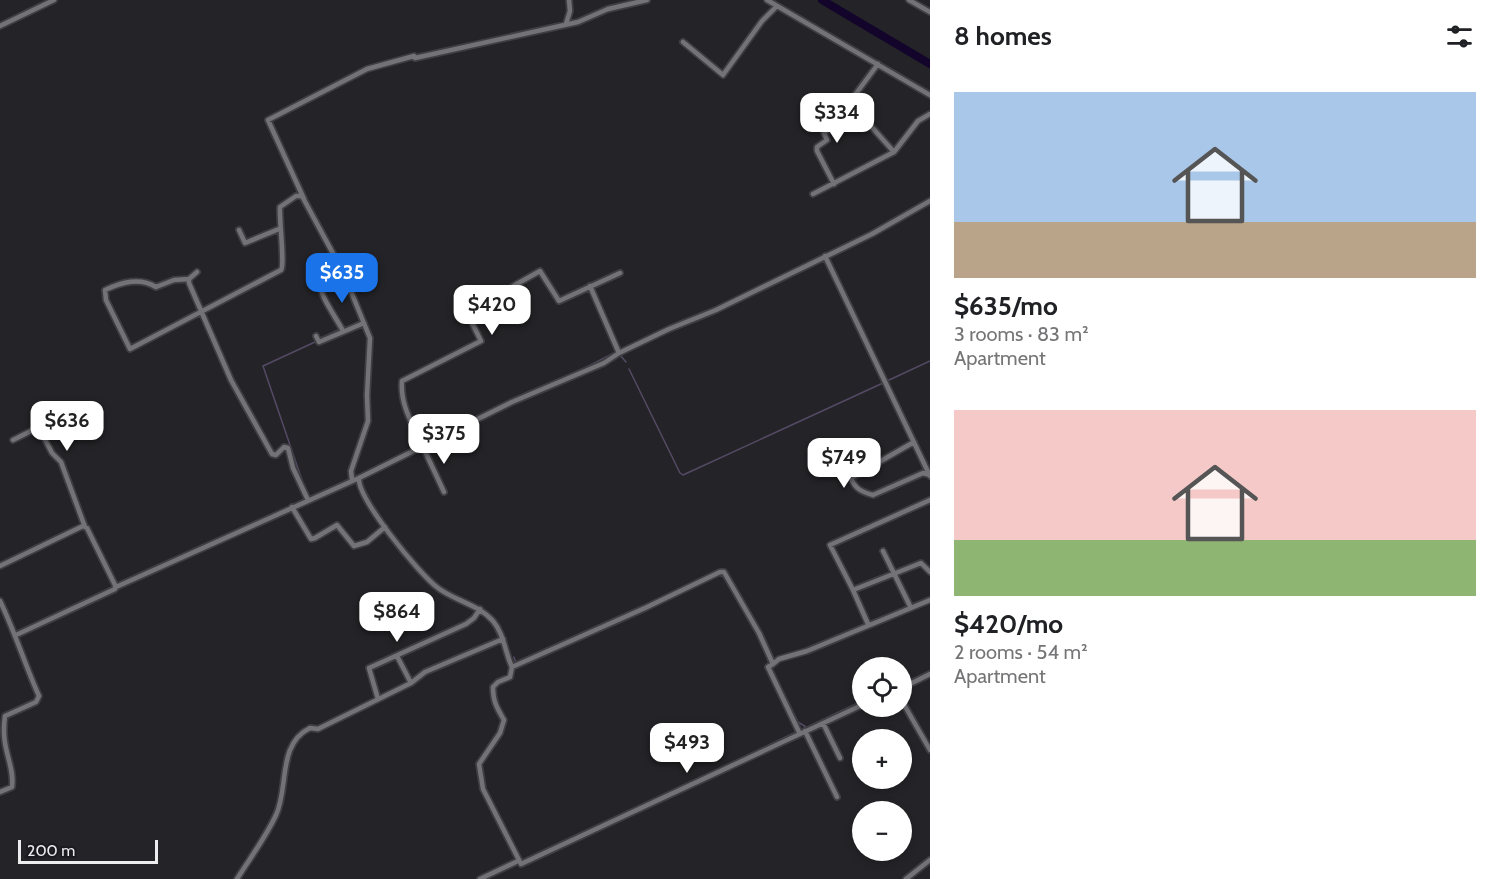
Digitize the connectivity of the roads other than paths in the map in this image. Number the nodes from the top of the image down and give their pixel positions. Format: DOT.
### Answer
graph roads {
  1 [pos="54,0"];
  2 [pos="568,0"];
  3 [pos="646,0"];
  4 [pos="767,0"];
  5 [pos="909,0"];
  6 [pos="921,0"];
  7 [pos="777,6"];
  8 [pos="922,8"];
  9 [pos="930,12"];
  10 [pos="566,24"];
  11 [pos="0,26"];
  12 [pos="683,42"];
  13 [pos="878,64"];
  14 [pos="930,95"];
  15 [pos="846,105"];
  16 [pos="930,114"];
  17 [pos="894,152"];
  18 [pos="834,184"];
  19 [pos="813,194"];
  20 [pos="304,200"];
  21 [pos="930,201"];
  22 [pos="279,229"];
  23 [pos="239,230"];
  24 [pos="825,256"];
  25 [pos="197,272"];
  26 [pos="620,273"];
  27 [pos="189,279"];
  28 [pos="320,283"];
  29 [pos="590,286"];
  30 [pos="201,311"];
  31 [pos="364,323"];
  32 [pos="343,331"];
  33 [pos="316,336"];
  34 [pos="620,353"];
  35 [pos="13,440"];
  36 [pos="914,442"];
  37 [pos="422,446"];
  38 [pos="930,475"];
  39 [pos="359,478"];
  40 [pos="352,480"];
  41 [pos="444,492"];
  42 [pos="308,500"];
  43 [pos="930,500"];
  44 [pos="292,507"];
  45 [pos="85,527"];
  46 [pos="386,527"];
  47 [pos="883,550"];
  48 [pos="0,566"];
  49 [pos="930,572"];
  50 [pos="895,575"];
  51 [pos="115,586"];
  52 [pos="853,590"];
  53 [pos="930,600"];
  54 [pos="0,601"];
  55 [pos="911,608"];
  56 [pos="480,609"];
  57 [pos="868,624"];
  58 [pos="16,635"];
  59 [pos="503,639"];
  60 [pos="397,656"];
  61 [pos="773,664"];
  62 [pos="512,667"];
  63 [pos="930,674"];
  64 [pos="411,683"];
  65 [pos="912,683"];
  66 [pos="378,699"];
  67 [pos="852,710"];
  68 [pos="911,717"];
  69 [pos="823,723"];
  70 [pos="803,733"];
  71 [pos="930,750"];
  72 [pos="840,758"];
  73 [pos="0,792"];
  74 [pos="837,797"];
  75 [pos="930,860"];
  76 [pos="520,863"];
  77 [pos="237,879"];
  78 [pos="480,879"];
  79 [pos="906,879"];
  1 -- 11 [label="street"];
  2 -- 10 [label="street"];
  3 -- 10 [label="street"];
  4 -- 7 [label="street"];
  5 -- 8 [label="street"];
  6 -- 8 [label="street"];
  7 -- 12 [label="street"];
  7 -- 13 [label="street"];
  8 -- 9 [label="street"];
  10 -- 20 [label="street"];
  13 -- 14 [label="street"];
  13 -- 15 [label="street"];
  15 -- 17 [label="street"];
  15 -- 18 [label="street"];
  16 -- 17 [label="street"];
  17 -- 18 [label="street"];
  18 -- 19 [label="street"];
  20 -- 22 [label="street"];
  20 -- 31 [label="street"];
  21 -- 24 [label="street"];
  22 -- 23 [label="street"];
  22 -- 30 [label="street"];
  24 -- 34 [label="street"];
  24 -- 36 [label="street"];
  25 -- 27 [label="street"];
  26 -- 29 [label="street"];
  27 -- 30 [label="street"];
  27 -- 30 [label="street"];
  28 -- 32 [label="street"];
  29 -- 34 [label="street"];
  29 -- 37 [label="street"];
  30 -- 42 [label="street"];
  31 -- 32 [label="street"];
  31 -- 40 [label="street"];
  32 -- 33 [label="street"];
  34 -- 37 [label="street"];
  35 -- 45 [label="street"];
  36 -- 38 [label="street"];
  36 -- 38 [label="street"];
  37 -- 39 [label="street"];
  37 -- 41 [label="street"];
  39 -- 40 [label="street"];
  39 -- 46 [label="street"];
  40 -- 42 [label="street"];
  42 -- 44 [label="street"];
  43 -- 52 [label="street"];
  44 -- 46 [label="street"];
  44 -- 51 [label="street"];
  45 -- 48 [label="street"];
  45 -- 51 [label="street"];
  46 -- 56 [label="street"];
  47 -- 50 [label="street"];
  49 -- 50 [label="street"];
  50 -- 52 [label="street"];
  50 -- 55 [label="street"];
  51 -- 58 [label="street"];
  52 -- 57 [label="street"];
  53 -- 55 [label="street"];
  54 -- 58 [label="street"];
  55 -- 57 [label="street"];
  56 -- 59 [label="street"];
  56 -- 60 [label="street"];
  57 -- 61 [label="street"];
  58 -- 73 [label="street"];
  59 -- 62 [label="street"];
  59 -- 64 [label="street"];
  60 -- 64 [label="street"];
  60 -- 66 [label="street"];
  61 -- 62 [label="street"];
  61 -- 70 [label="street"];
  62 -- 76 [label="street"];
  63 -- 65 [label="street"];
  64 -- 66 [label="street"];
  66 -- 77 [label="street"];
  67 -- 69 [label="street"];
  68 -- 71 [label="street"];
  69 -- 70 [label="street"];
  69 -- 72 [label="street"];
  70 -- 74 [label="street"];
  70 -- 76 [label="street"];
  75 -- 79 [label="street"];
  76 -- 78 [label="street"];
}
